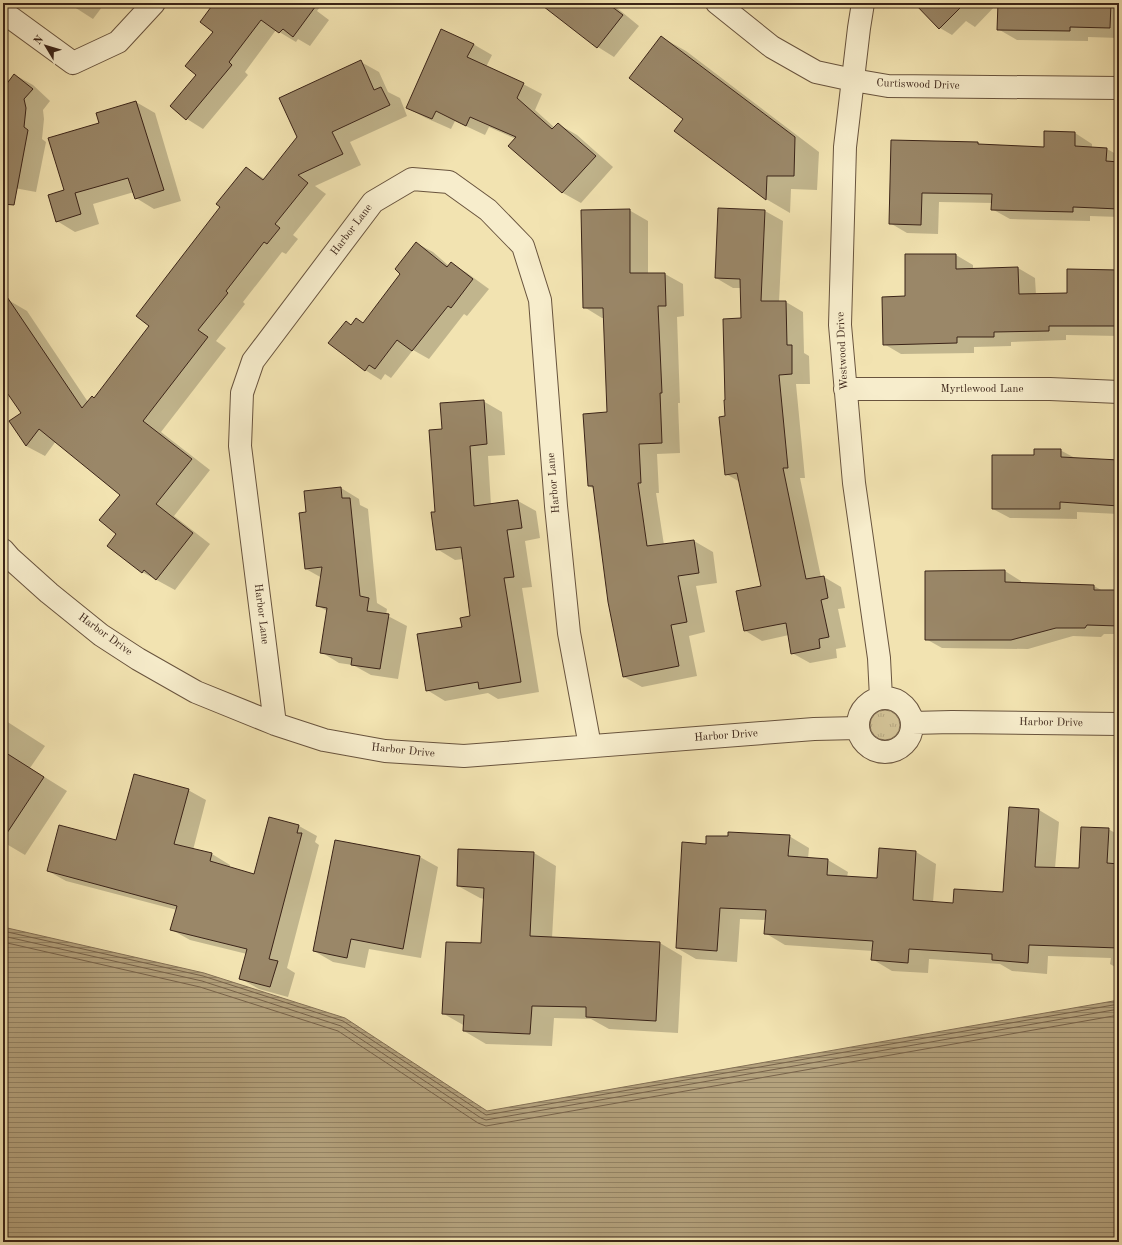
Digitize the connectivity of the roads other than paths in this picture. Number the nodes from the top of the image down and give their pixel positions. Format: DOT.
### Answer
graph roads {
  1 [pos="154,3"];
  2 [pos="717,3"];
  3 [pos="863,3"];
  4 [pos="3,12"];
  5 [pos="853,80"];
  6 [pos="1119,88"];
  7 [pos="845,390"];
  8 [pos="1119,392"];
  9 [pos="3,550"];
  10 [pos="880,698"];
  11 [pos="275,724"];
  12 [pos="912,724"];
  13 [pos="1119,724"];
  14 [pos="858,728"];
  15 [pos="590,746"];
  1 -- 4 [label="street"];
  2 -- 5 [label="street, Curtiswood Drive"];
  3 -- 5 [label="street, Westwood Drive"];
  5 -- 6 [label="street, Curtiswood Drive"];
  5 -- 7 [label="street, Westwood Drive"];
  7 -- 8 [label="street, Myrtlewood Lane"];
  7 -- 10 [label="street, Westwood Drive"];
  9 -- 11 [label="street, Harbor Drive"];
  10 -- 12 [label="street"];
  10 -- 14 [label="street"];
  11 -- 15 [label="street, Harbor Drive"];
  11 -- 15 [label="street, Harbor Lane"];
  12 -- 13 [label="street, Harbor Drive"];
  12 -- 14 [label="street"];
  14 -- 15 [label="street, Harbor Drive"];
}
